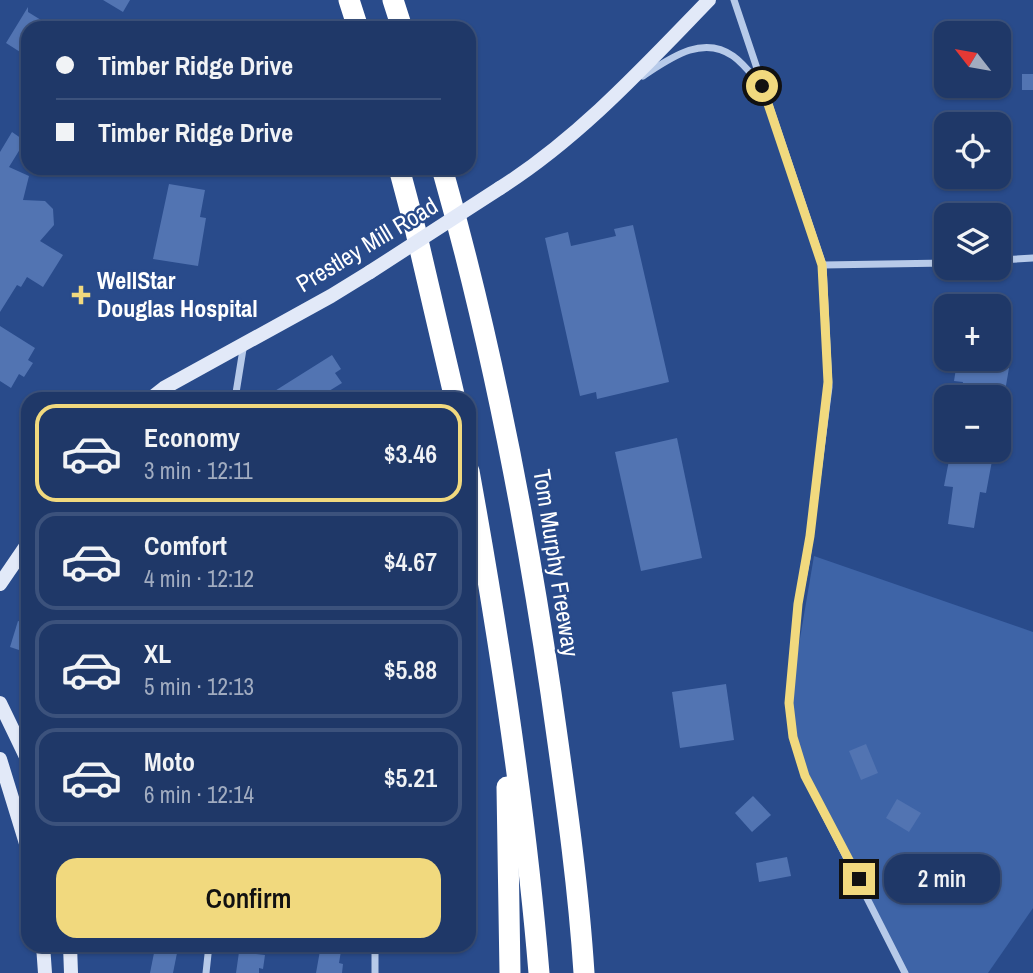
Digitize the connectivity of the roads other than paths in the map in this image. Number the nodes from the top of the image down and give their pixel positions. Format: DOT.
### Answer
graph roads {
  1 [pos="349,0"];
  2 [pos="393,0"];
  3 [pos="709,0"];
  4 [pos="734,0"];
  5 [pos="356,21"];
  6 [pos="399,21"];
  7 [pos="627,85"];
  8 [pos="762,86"];
  9 [pos="401,175"];
  10 [pos="444,175"];
  11 [pos="1033,258"];
  12 [pos="1011,259"];
  13 [pos="934,263"];
  14 [pos="822,265"];
  15 [pos="244,342"];
  16 [pos="159,392"];
  17 [pos="236,392"];
  18 [pos="453,392"];
  19 [pos="476,512"];
  20 [pos="21,551"];
  21 [pos="5,572"];
  22 [pos="0,583"];
  23 [pos="506,687"];
  24 [pos="0,703"];
  25 [pos="21,746"];
  26 [pos="0,759"];
  27 [pos="21,827"];
  28 [pos="44,952"];
  29 [pos="70,952"];
  30 [pos="208,952"];
  31 [pos="375,952"];
  32 [pos="45,973"];
  33 [pos="71,973"];
  34 [pos="206,973"];
  35 [pos="376,973"];
  36 [pos="510,973"];
  37 [pos="539,973"];
  38 [pos="584,973"];
  39 [pos="905,973"];
  1 -- 5 [label="highway"];
  2 -- 6 [label="highway"];
  3 -- 7 [label="street, Prestley Mill Road"];
  4 -- 8 [label="street"];
  7 -- 8 [label="street, Prestley Mill Road"];
  7 -- 15 [label="street, Prestley Mill Road, bridge"];
  8 -- 14 [label="street"];
  9 -- 18 [label="highway"];
  10 -- 38 [label="highway, Tom Murphy Freeway"];
  11 -- 12 [label="street"];
  13 -- 14 [label="street"];
  14 -- 39 [label="street"];
  15 -- 16 [label="street, Prestley Mill Road"];
  15 -- 17 [label="street"];
  19 -- 23 [label="highway"];
  20 -- 21 [label="street"];
  21 -- 22 [label="street"];
  23 -- 36 [label="highway"];
  23 -- 37 [label="highway"];
  24 -- 25 [label="street"];
  26 -- 27 [label="street"];
  28 -- 32 [label="street"];
  29 -- 33 [label="street"];
  30 -- 34 [label="street"];
  31 -- 35 [label="street"];
}
